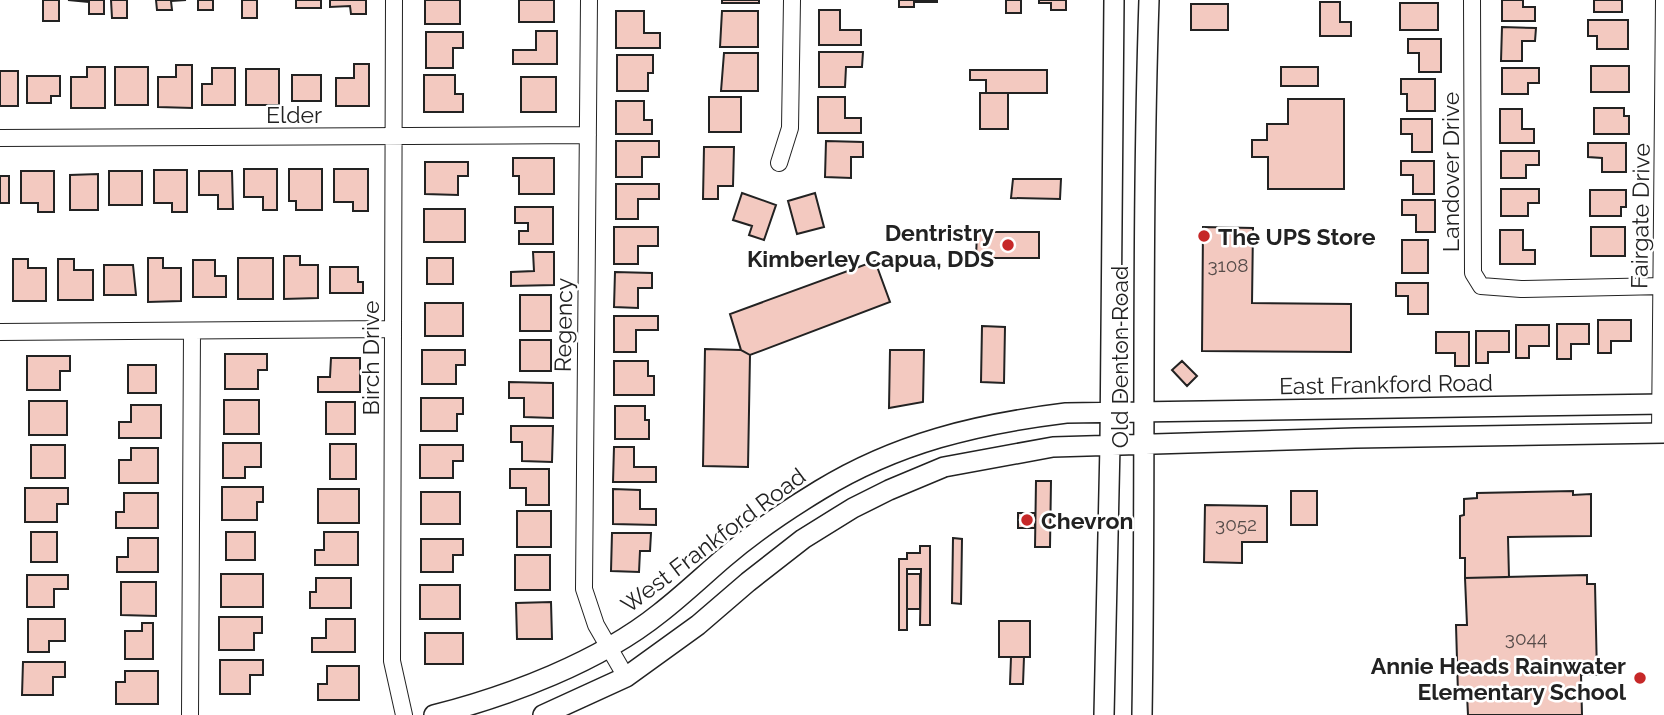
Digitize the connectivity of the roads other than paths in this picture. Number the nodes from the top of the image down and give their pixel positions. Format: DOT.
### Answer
graph roads {
  1 [pos="394,0"];
  2 [pos="589,0"];
  3 [pos="792,0"];
  4 [pos="1114,0"];
  5 [pos="1149,0"];
  6 [pos="1472,0"];
  7 [pos="1664,0"];
  8 [pos="1112,125"];
  9 [pos="1146,125"];
  10 [pos="588,135"];
  11 [pos="394,137"];
  12 [pos="0,138"];
  13 [pos="779,163"];
  14 [pos="1663,286"];
  15 [pos="393,329"];
  16 [pos="192,331"];
  17 [pos="0,332"];
  18 [pos="1662,404"];
  19 [pos="1357,409"];
  20 [pos="1142,411"];
  21 [pos="1110,413"];
  22 [pos="1662,433"];
  23 [pos="1355,438"];
  24 [pos="1110,445"];
  25 [pos="1144,445"];
  26 [pos="609,645"];
  27 [pos="626,677"];
  28 [pos="190,715"];
  29 [pos="404,715"];
  30 [pos="434,715"];
  31 [pos="543,715"];
  32 [pos="1104,715"];
  33 [pos="1142,715"];
  1 -- 11 [label="street, Birch Drive"];
  2 -- 10 [label="street, Regency"];
  3 -- 13 [label="street"];
  4 -- 8 [label="main road, Old Denton Road"];
  5 -- 9 [label="main road, Old Denton Road"];
  6 -- 14 [label="street, Landover Drive"];
  7 -- 14 [label="street, Fairgate Drive"];
  8 -- 9 [label="main road"];
  8 -- 21 [label="main road, Old Denton Road"];
  9 -- 20 [label="main road, Old Denton Road"];
  10 -- 11 [label="street, Elder"];
  10 -- 26 [label="street, Regency"];
  11 -- 12 [label="street, Elder"];
  11 -- 15 [label="street, Birch Drive"];
  14 -- 18 [label="street, Fairgate Drive"];
  15 -- 16 [label="street"];
  15 -- 29 [label="street, Birch Drive"];
  16 -- 17 [label="street"];
  16 -- 28 [label="street"];
  18 -- 19 [label="main road, East Frankford Road"];
  18 -- 22 [label="street, Fairgate Drive"];
  19 -- 20 [label="main road, East Frankford Road"];
  19 -- 23 [label="main road"];
  20 -- 21 [label="main road, East Frankford Road"];
  20 -- 25 [label="main road, Old Denton Road"];
  21 -- 24 [label="main road, Old Denton Road"];
  21 -- 26 [label="main road, West Frankford Road"];
  22 -- 23 [label="main road"];
  23 -- 25 [label="main road"];
  24 -- 25 [label="main road"];
  24 -- 27 [label="main road"];
  24 -- 32 [label="main road, Old Denton Road"];
  25 -- 33 [label="main road, Old Denton Road"];
  26 -- 27 [label="street, Regency"];
  26 -- 30 [label="main road, West Frankford Road"];
  27 -- 31 [label="main road"];
}
